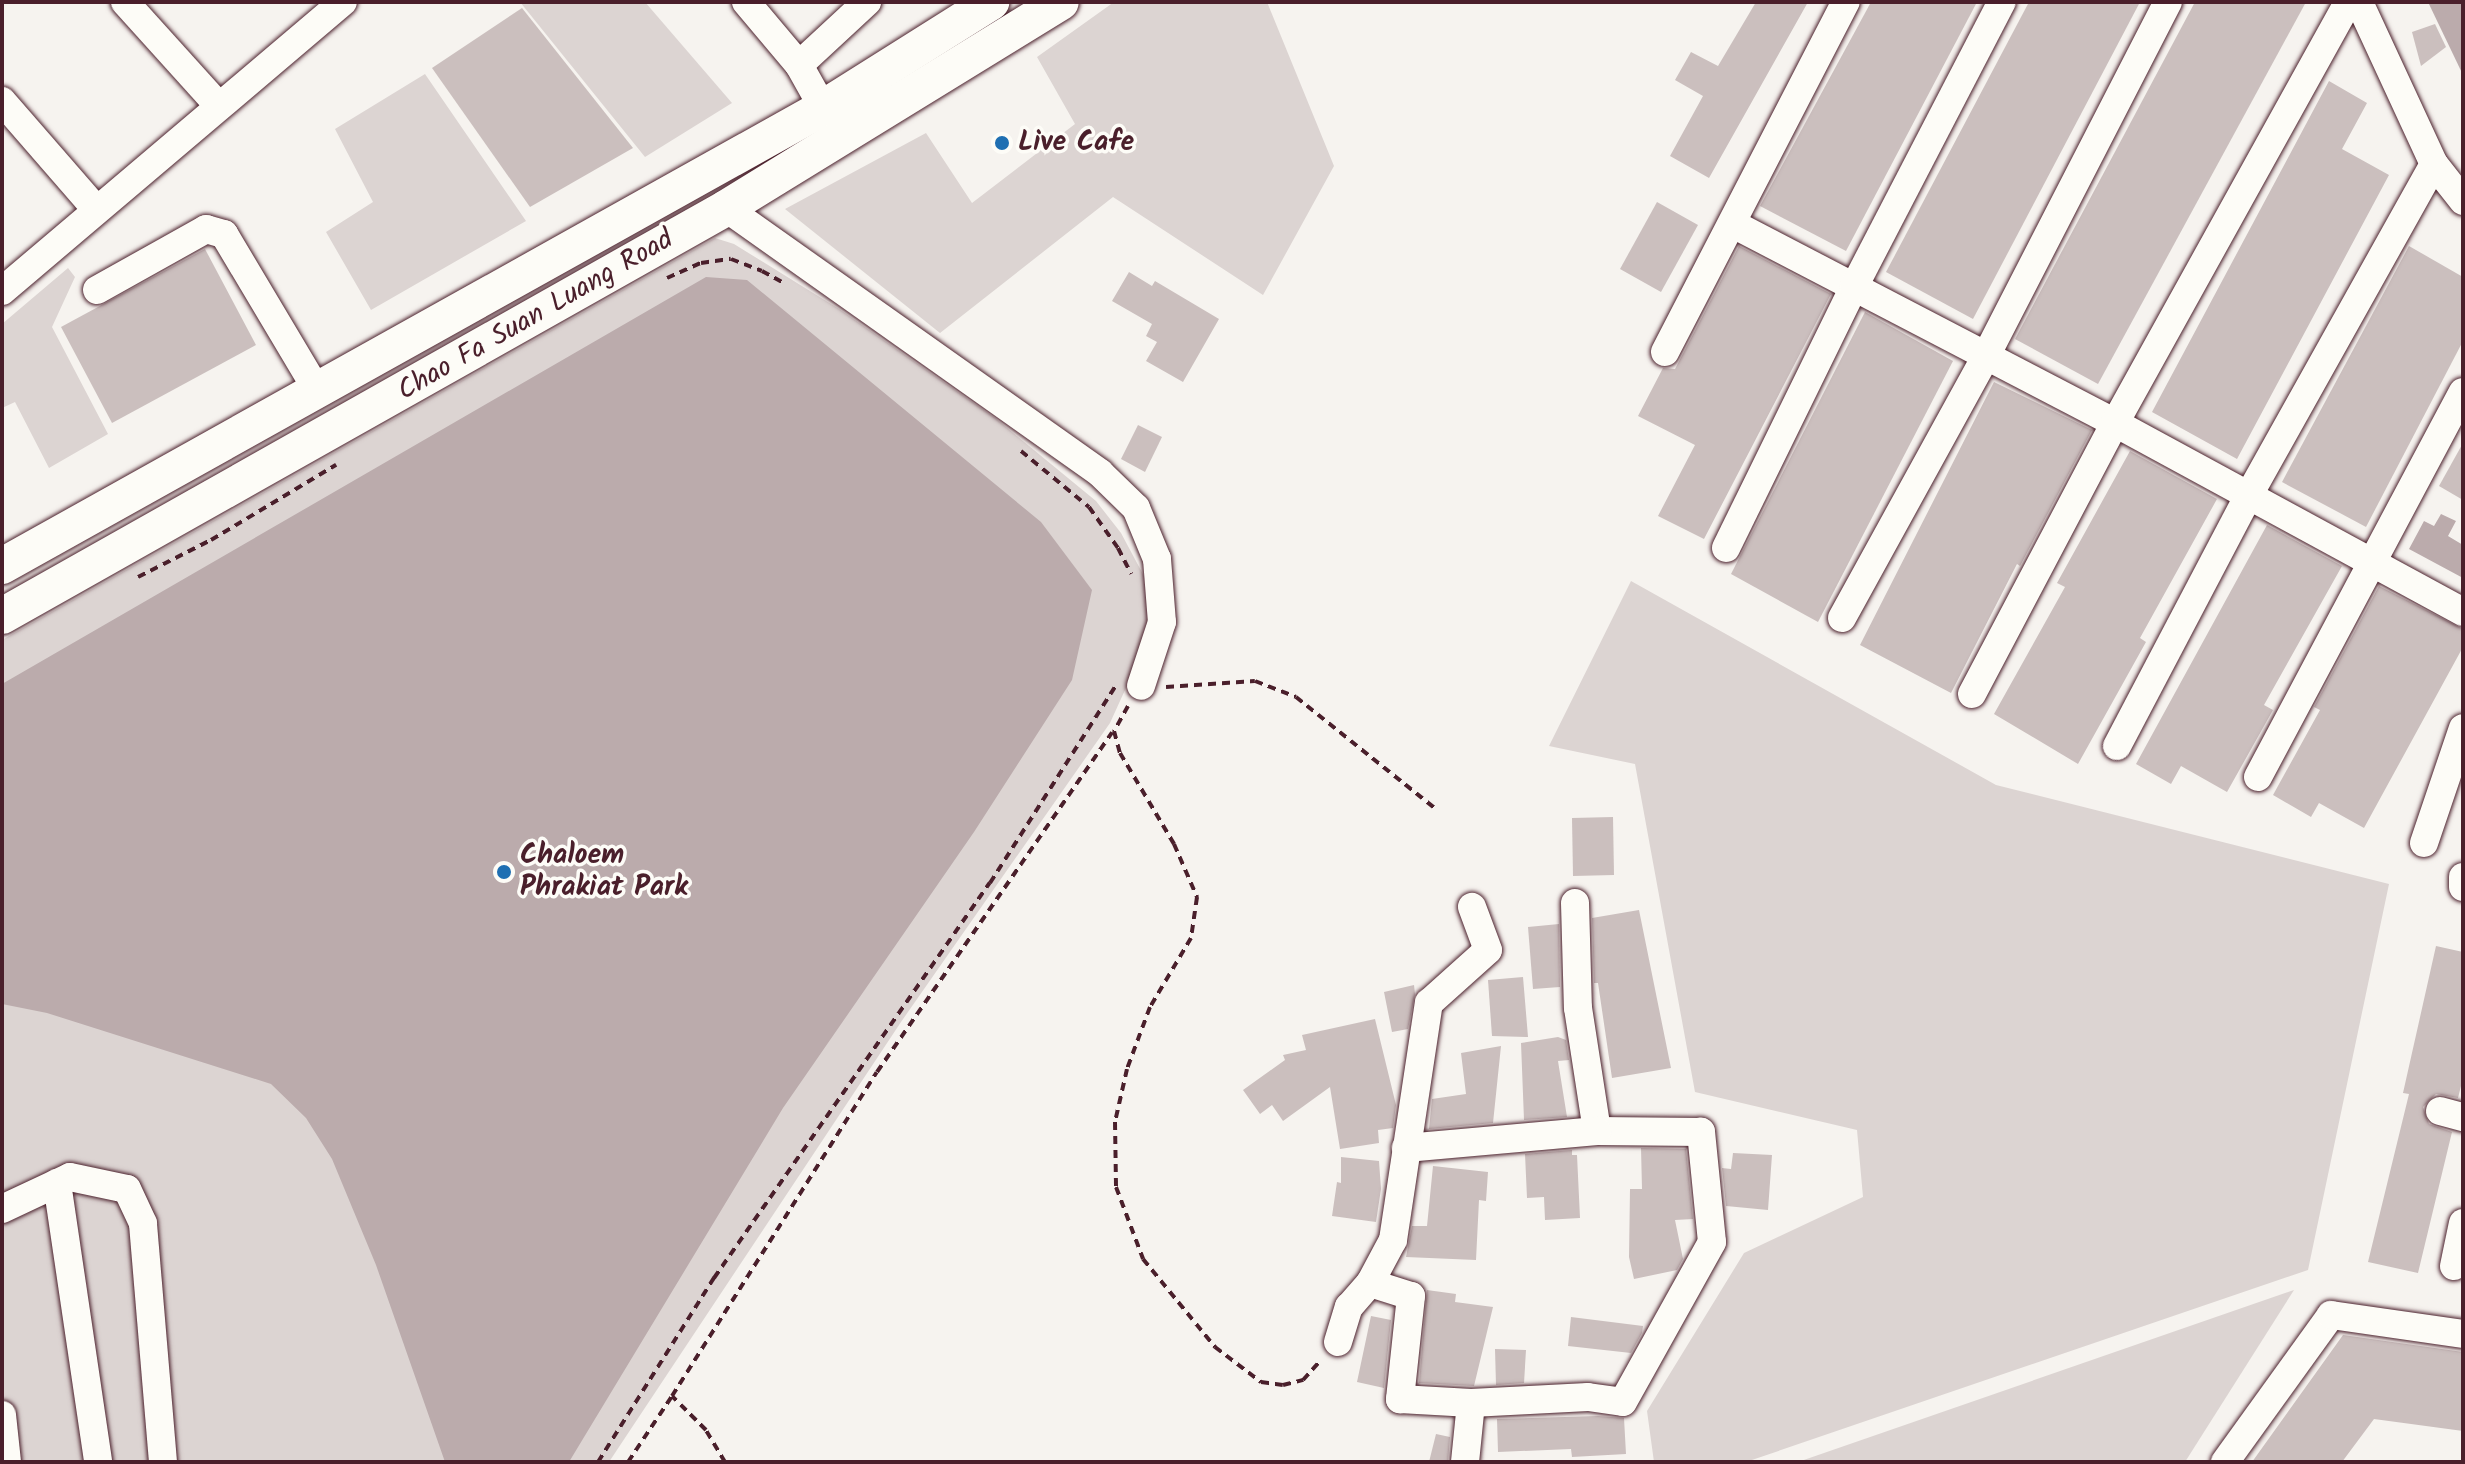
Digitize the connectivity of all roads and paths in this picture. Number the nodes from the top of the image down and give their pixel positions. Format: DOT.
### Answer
graph roads {
  1 [pos="125,2"];
  2 [pos="342,2"];
  3 [pos="746,2"];
  4 [pos="867,2"];
  5 [pos="991,2"];
  6 [pos="1061,2"];
  7 [pos="1846,2"];
  8 [pos="2002,2"];
  9 [pos="2168,2"];
  10 [pos="2348,2"];
  11 [pos="2359,2"];
  12 [pos="799,65"];
  13 [pos="2,101"];
  14 [pos="219,106"];
  15 [pos="823,108"];
  16 [pos="2434,164"];
  17 [pos="2463,201"];
  18 [pos="726,208"];
  19 [pos="96,209"];
  20 [pos="1733,224"];
  21 [pos="654,284"];
  22 [pos="1854,287"];
  23 [pos="97,290"];
  24 [pos="2,291"];
  25 [pos="795,291"];
  26 [pos="1665,352"];
  27 [pos="1986,356"];
  28 [pos="317,390"];
  29 [pos="2463,392"];
  30 [pos="2115,423"];
  31 [pos="1019,450"];
  32 [pos="336,465"];
  33 [pos="2249,495"];
  34 [pos="45,542"];
  35 [pos="1726,548"];
  36 [pos="2375,564"];
  37 [pos="2,566"];
  38 [pos="126,583"];
  39 [pos="1135,583"];
  40 [pos="65,584"];
  41 [pos="2463,612"];
  42 [pos="2,616"];
  43 [pos="1842,618"];
  44 [pos="1132,680"];
  45 [pos="1972,694"];
  46 [pos="2463,728"];
  47 [pos="1114,731"];
  48 [pos="2117,746"];
  49 [pos="2258,777"];
  50 [pos="1436,809"];
  51 [pos="2424,843"];
  52 [pos="2463,877"];
  53 [pos="2463,887"];
  54 [pos="1575,903"];
  55 [pos="1472,907"];
  56 [pos="1597,1131"];
  57 [pos="1406,1148"];
  58 [pos="57,1183"];
  59 [pos="2,1209"];
  60 [pos="2463,1223"];
  61 [pos="2454,1266"];
  62 [pos="1370,1283"];
  63 [pos="2463,1334"];
  64 [pos="1338,1342"];
  65 [pos="672,1396"];
  66 [pos="1471,1403"];
  67 [pos="2,1415"];
  68 [pos="7,1462"];
  69 [pos="98,1462"];
  70 [pos="163,1462"];
  71 [pos="598,1462"];
  72 [pos="628,1462"];
  73 [pos="725,1462"];
  74 [pos="1465,1462"];
  75 [pos="2225,1462"];
  1 -- 14 [label="street"];
  2 -- 14 [label="street"];
  3 -- 12 [label="street"];
  4 -- 12 [label="street"];
  5 -- 15 [label="main road, Chao Fa Suan Luang Road"];
  6 -- 18 [label="main road, Chao Fa Suan Luang Road"];
  7 -- 20 [label="street"];
  8 -- 22 [label="street"];
  9 -- 27 [label="street"];
  10 -- 30 [label="street"];
  11 -- 16 [label="street"];
  12 -- 15 [label="street"];
  13 -- 19 [label="street"];
  14 -- 19 [label="street"];
  15 -- 28 [label="main road, Chao Fa Suan Luang Road"];
  16 -- 17 [label="street"];
  16 -- 33 [label="street"];
  18 -- 40 [label="main road, Chao Fa Suan Luang Road"];
  18 -- 44 [label="street"];
  19 -- 24 [label="street"];
  20 -- 22 [label="street"];
  20 -- 26 [label="street"];
  21 -- 25 [label="path"];
  22 -- 27 [label="street"];
  22 -- 35 [label="street"];
  23 -- 28 [label="street"];
  27 -- 30 [label="street"];
  27 -- 43 [label="street"];
  28 -- 34 [label="main road, Chao Fa Suan Luang Road"];
  29 -- 36 [label="street"];
  30 -- 33 [label="street"];
  30 -- 45 [label="street"];
  31 -- 39 [label="path"];
  32 -- 38 [label="path"];
  33 -- 36 [label="street"];
  33 -- 48 [label="street"];
  34 -- 37 [label="main road, Chao Fa Suan Luang Road"];
  34 -- 40 [label="main road"];
  36 -- 41 [label="street"];
  36 -- 49 [label="street"];
  40 -- 42 [label="main road, Chao Fa Suan Luang Road"];
  44 -- 47 [label="path"];
  44 -- 50 [label="path"];
  44 -- 71 [label="path"];
  46 -- 51 [label="street"];
  47 -- 64 [label="path"];
  47 -- 65 [label="path"];
  52 -- 53 [label="street"];
  54 -- 56 [label="street"];
  55 -- 57 [label="street"];
  56 -- 57 [label="street"];
  56 -- 66 [label="street"];
  57 -- 62 [label="street"];
  58 -- 59 [label="street"];
  58 -- 69 [label="street"];
  58 -- 70 [label="street"];
  60 -- 61 [label="street"];
  62 -- 64 [label="street"];
  62 -- 66 [label="street"];
  63 -- 75 [label="street"];
  65 -- 72 [label="path"];
  65 -- 73 [label="path"];
  66 -- 74 [label="street"];
  67 -- 68 [label="street"];
}
